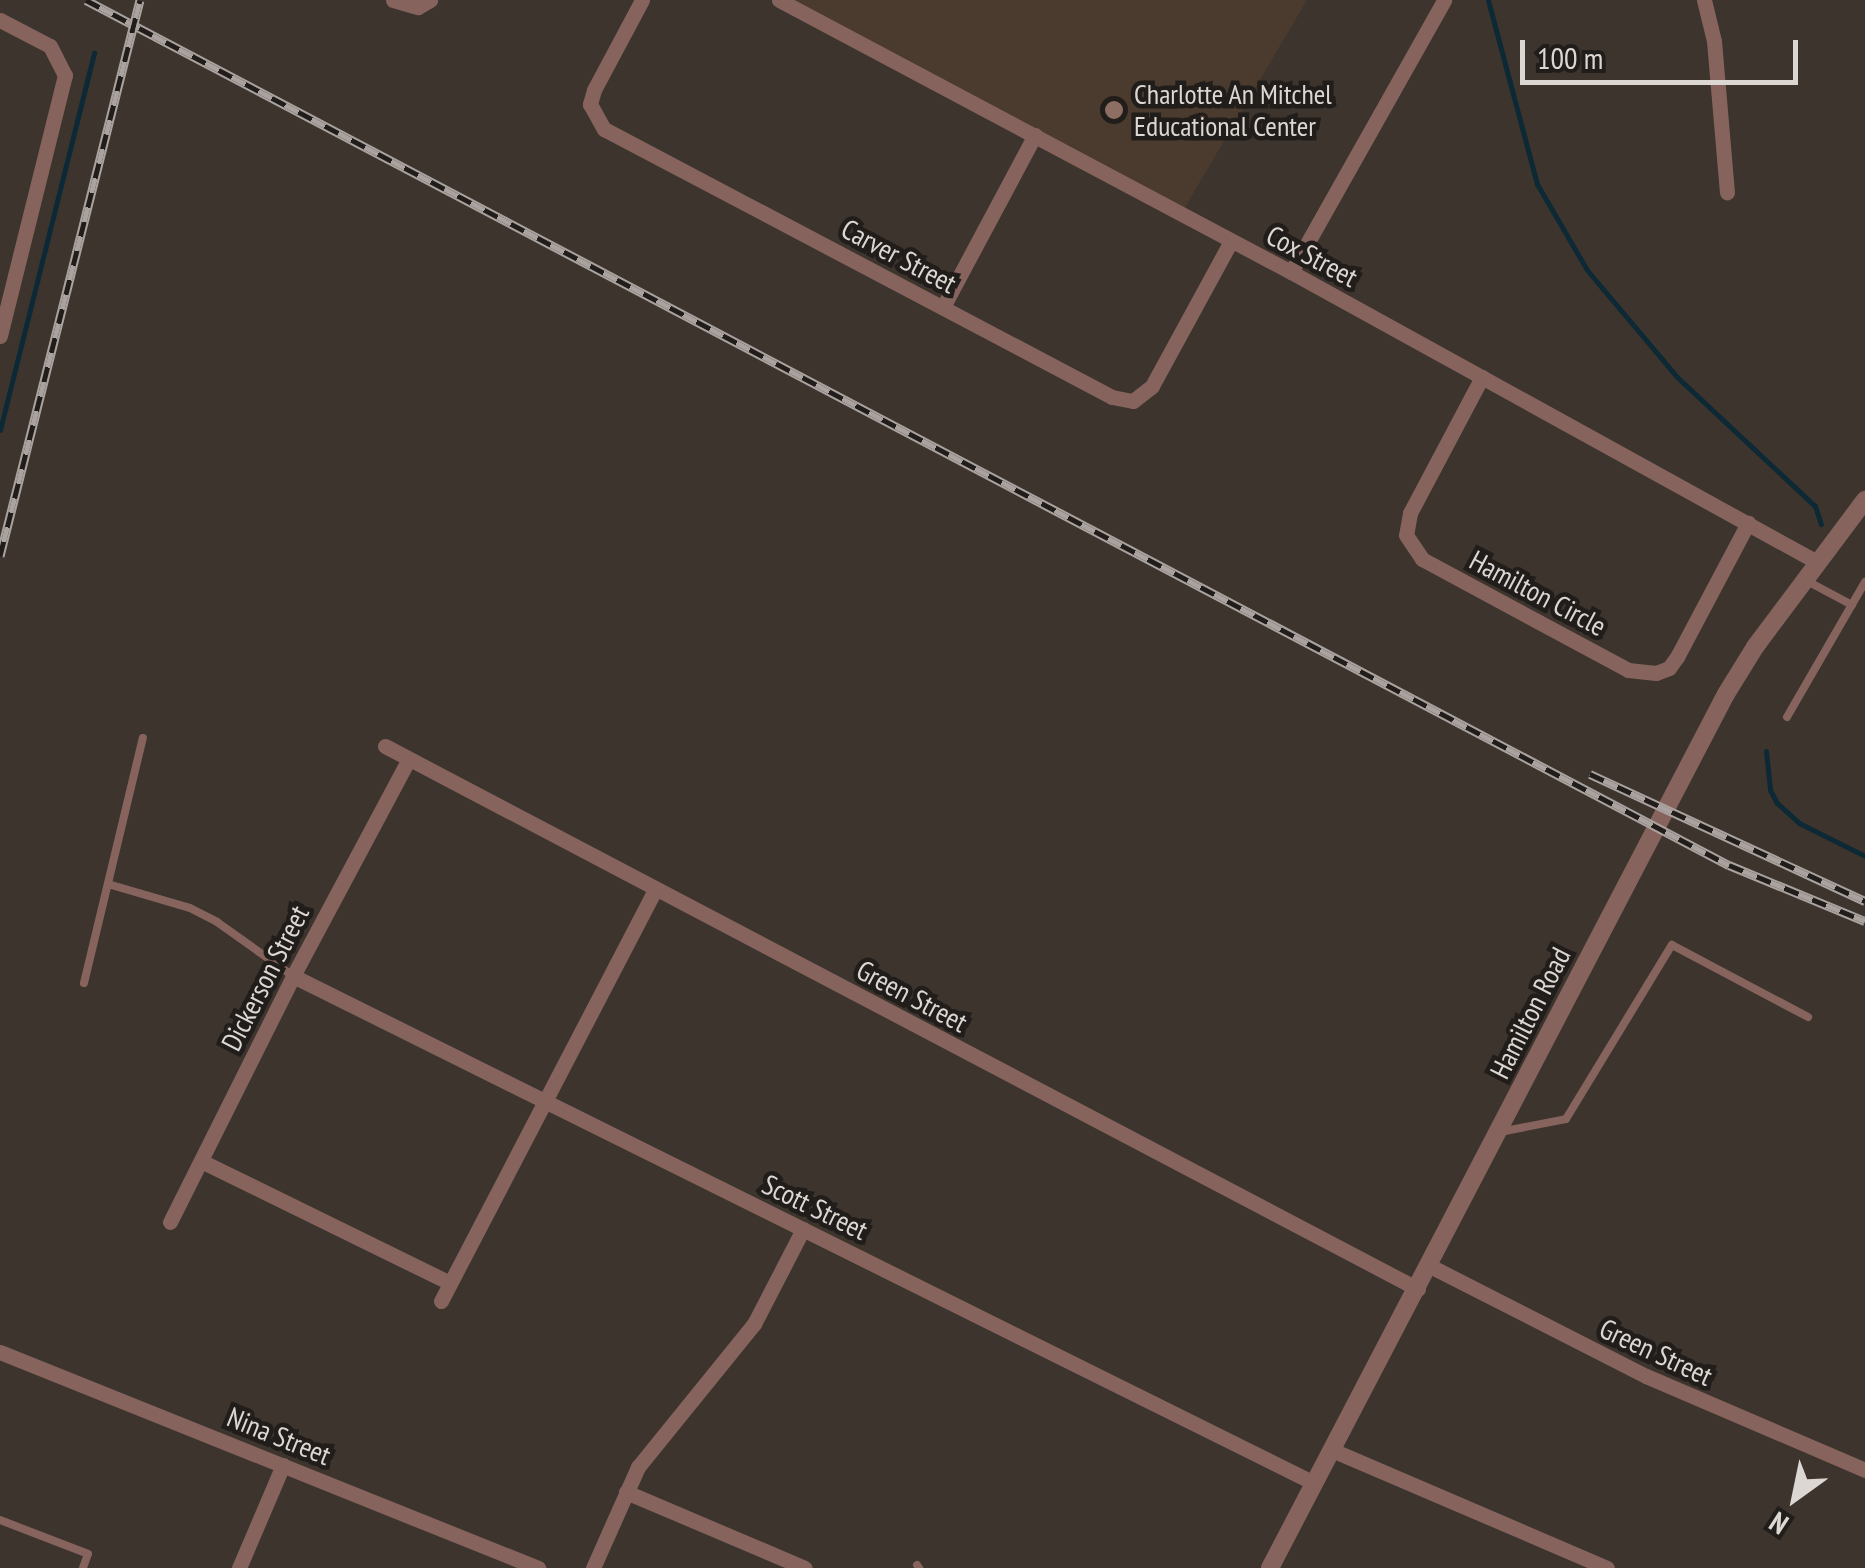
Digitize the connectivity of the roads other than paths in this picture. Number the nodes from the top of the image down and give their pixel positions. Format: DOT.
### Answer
graph roads {
  1 [pos="393,0"];
  2 [pos="430,0"];
  3 [pos="642,0"];
  4 [pos="779,0"];
  5 [pos="1444,0"];
  6 [pos="1704,0"];
  7 [pos="0,20"];
  8 [pos="1035,135"];
  9 [pos="1727,192"];
  10 [pos="1231,241"];
  11 [pos="1290,272"];
  12 [pos="943,307"];
  13 [pos="0,336"];
  14 [pos="1482,378"];
  15 [pos="1865,500"];
  16 [pos="1748,523"];
  17 [pos="1817,562"];
  18 [pos="1804,580"];
  19 [pos="1865,582"];
  20 [pos="1852,605"];
  21 [pos="1787,717"];
  22 [pos="144,738"];
  23 [pos="384,746"];
  24 [pos="409,759"];
  25 [pos="108,884"];
  26 [pos="654,890"];
  27 [pos="293,976"];
  28 [pos="84,984"];
  29 [pos="1808,1016"];
  30 [pos="545,1101"];
  31 [pos="1500,1132"];
  32 [pos="202,1161"];
  33 [pos="170,1222"];
  34 [pos="804,1229"];
  35 [pos="1430,1266"];
  36 [pos="450,1283"];
  37 [pos="1418,1289"];
  38 [pos="441,1302"];
  39 [pos="0,1352"];
  40 [pos="1332,1450"];
  41 [pos="283,1465"];
  42 [pos="1865,1470"];
  43 [pos="1314,1483"];
  44 [pos="626,1492"];
  45 [pos="0,1520"];
  46 [pos="82,1568"];
  47 [pos="240,1568"];
  48 [pos="538,1568"];
  49 [pos="593,1568"];
  50 [pos="805,1568"];
  51 [pos="1270,1568"];
  52 [pos="1607,1568"];
  1 -- 2 [label="street"];
  3 -- 12 [label="street, Carver Street"];
  4 -- 8 [label="street, Cox Street"];
  5 -- 11 [label="street"];
  6 -- 9 [label="street"];
  7 -- 13 [label="street"];
  8 -- 10 [label="street, Cox Street"];
  8 -- 12 [label="street"];
  10 -- 11 [label="street, Cox Street"];
  10 -- 12 [label="street, Carver Street"];
  11 -- 14 [label="street, Cox Street"];
  14 -- 16 [label="street, Cox Street"];
  14 -- 16 [label="street, Hamilton Circle"];
  15 -- 17 [label="street, Hamilton Road"];
  16 -- 17 [label="street, Cox Street"];
  17 -- 18 [label="street, Hamilton Road"];
  18 -- 20 [label="lane"];
  18 -- 31 [label="street, Hamilton Road"];
  19 -- 20 [label="lane"];
  20 -- 21 [label="lane"];
  22 -- 25 [label="lane"];
  23 -- 24 [label="street, Green Street"];
  24 -- 26 [label="street, Green Street"];
  24 -- 27 [label="street, Dickerson Street"];
  25 -- 27 [label="lane"];
  25 -- 28 [label="lane"];
  26 -- 30 [label="street"];
  26 -- 37 [label="street, Green Street"];
  27 -- 30 [label="street, Scott Street"];
  27 -- 32 [label="street, Dickerson Street"];
  29 -- 31 [label="lane"];
  30 -- 34 [label="street, Scott Street"];
  30 -- 36 [label="street"];
  31 -- 35 [label="street, Hamilton Road"];
  32 -- 33 [label="street, Dickerson Street"];
  32 -- 36 [label="street"];
  34 -- 43 [label="street, Scott Street"];
  34 -- 44 [label="street"];
  35 -- 37 [label="street, Hamilton Road"];
  35 -- 42 [label="street, Green Street"];
  36 -- 38 [label="street"];
  37 -- 40 [label="street, Hamilton Road"];
  39 -- 41 [label="street, Nina Street"];
  40 -- 43 [label="street, Hamilton Road"];
  40 -- 52 [label="street"];
  41 -- 47 [label="street"];
  41 -- 48 [label="street, Nina Street"];
  43 -- 51 [label="street, Hamilton Road"];
  44 -- 49 [label="street"];
  44 -- 50 [label="street"];
  45 -- 46 [label="lane"];
}
